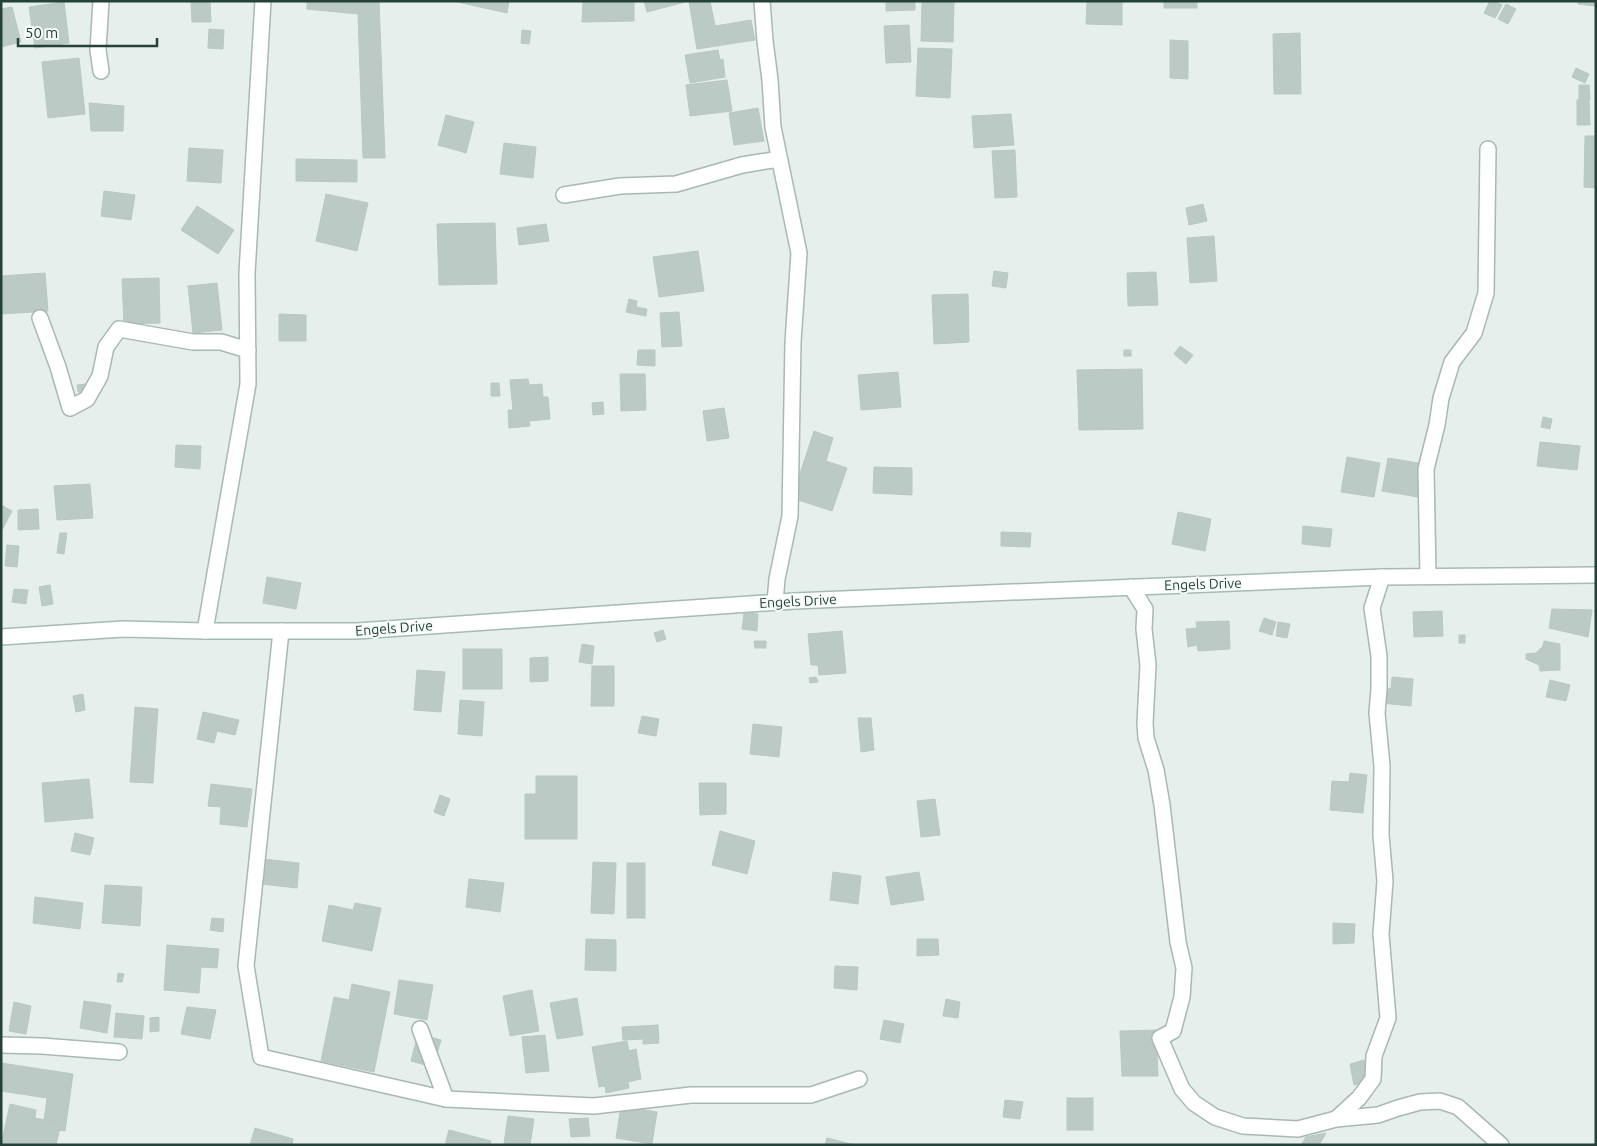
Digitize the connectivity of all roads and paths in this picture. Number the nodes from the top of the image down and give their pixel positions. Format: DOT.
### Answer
graph roads {
  1 [pos="101,1"];
  2 [pos="263,1"];
  3 [pos="762,1"];
  4 [pos="101,71"];
  5 [pos="1488,149"];
  6 [pos="779,159"];
  7 [pos="564,195"];
  8 [pos="40,318"];
  9 [pos="248,350"];
  10 [pos="1596,575"];
  11 [pos="1428,576"];
  12 [pos="1382,577"];
  13 [pos="1132,587"];
  14 [pos="775,602"];
  15 [pos="205,631"];
  16 [pos="281,631"];
  17 [pos="1,637"];
  18 [pos="420,1029"];
  19 [pos="1,1045"];
  20 [pos="119,1052"];
  21 [pos="859,1079"];
  22 [pos="446,1099"];
  23 [pos="1336,1118"];
  24 [pos="1501,1145"];
  1 -- 4 [label="street"];
  2 -- 9 [label="street"];
  3 -- 6 [label="street"];
  5 -- 11 [label="street"];
  6 -- 7 [label="street"];
  6 -- 14 [label="street"];
  8 -- 9 [label="street"];
  9 -- 15 [label="street"];
  10 -- 11 [label="street, Engels Drive"];
  11 -- 12 [label="street, Engels Drive"];
  12 -- 13 [label="street, Engels Drive"];
  12 -- 23 [label="street"];
  13 -- 14 [label="street, Engels Drive"];
  13 -- 23 [label="street"];
  14 -- 16 [label="street, Engels Drive"];
  15 -- 16 [label="street, Engels Drive"];
  15 -- 17 [label="street, Engels Drive"];
  16 -- 22 [label="street"];
  18 -- 22 [label="street"];
  19 -- 20 [label="street"];
  21 -- 22 [label="street"];
  23 -- 24 [label="street"];
}
